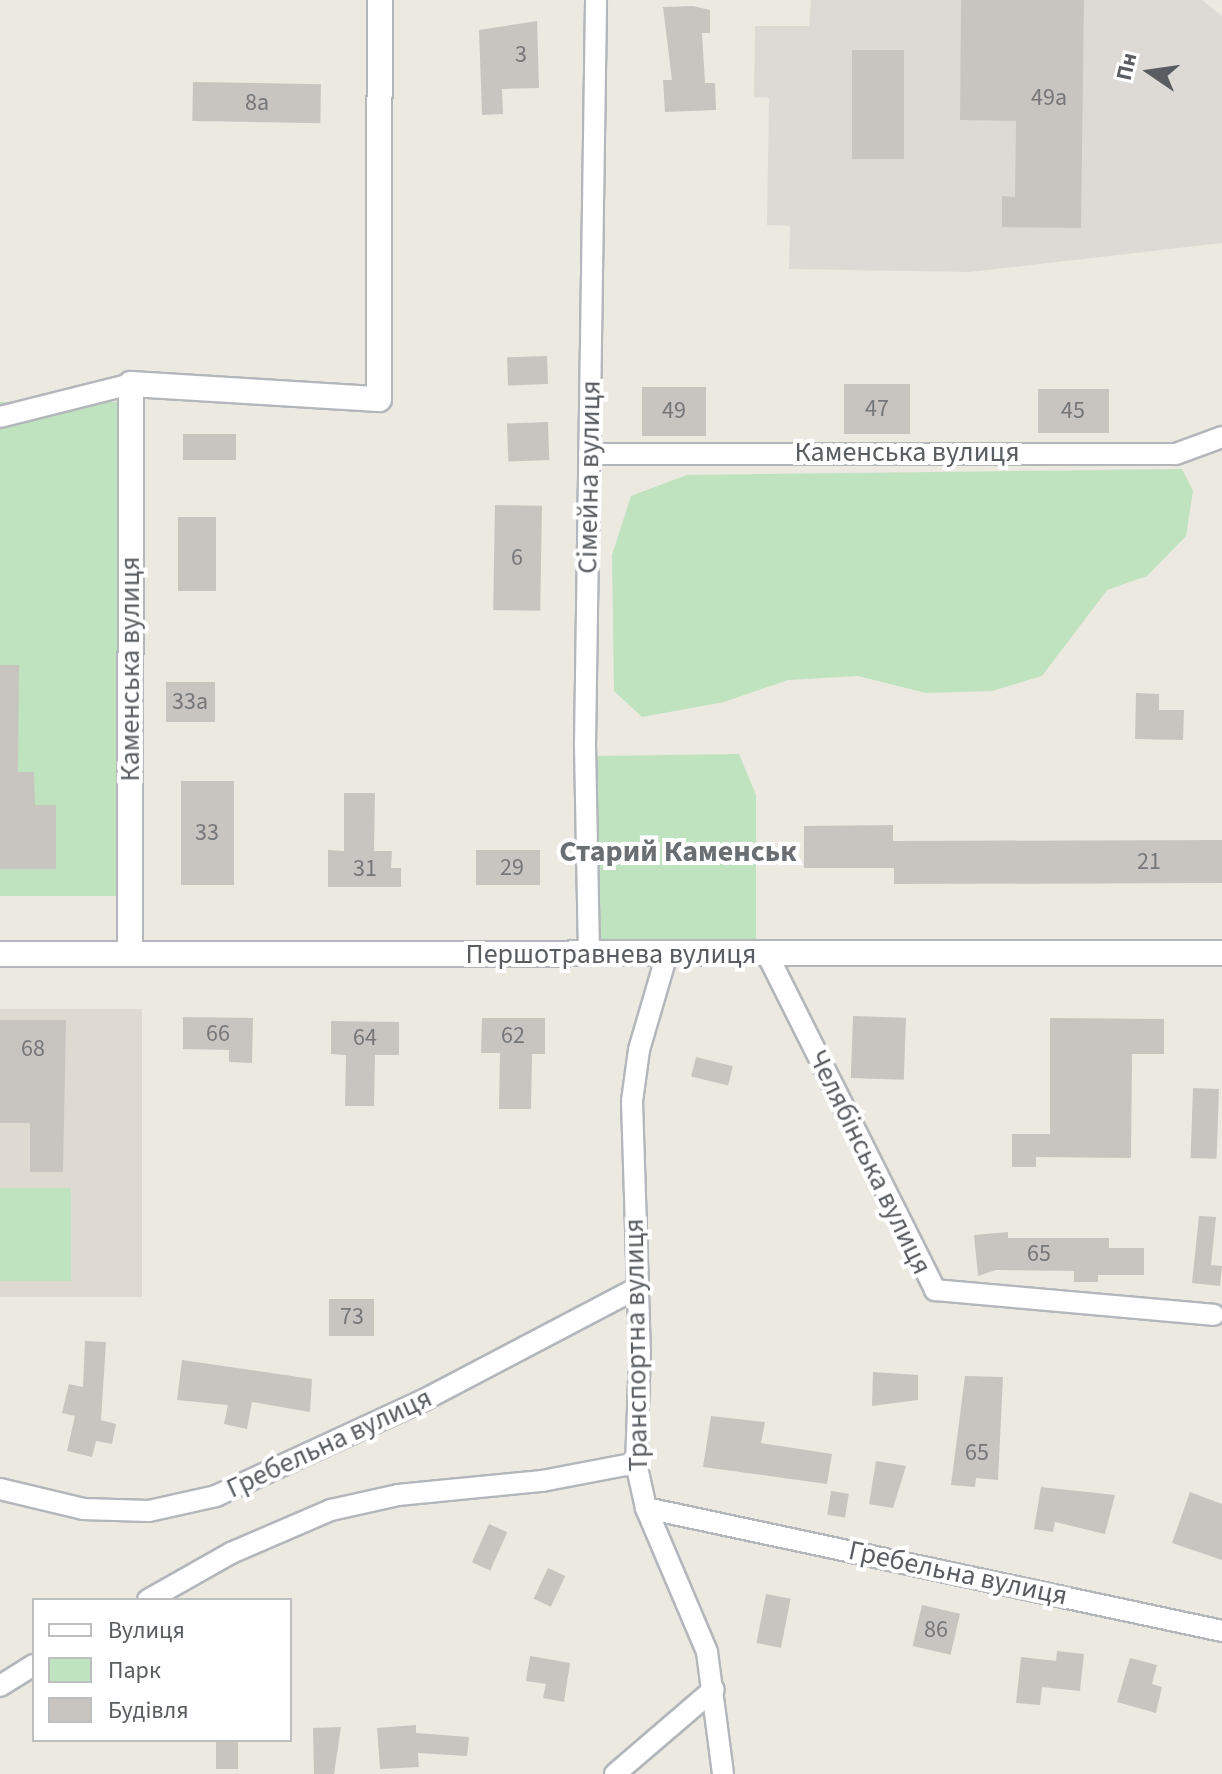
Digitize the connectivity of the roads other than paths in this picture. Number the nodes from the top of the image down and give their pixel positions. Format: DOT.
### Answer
graph roads {
  1 [pos="380,0"];
  2 [pos="596,0"];
  3 [pos="131,384"];
  4 [pos="0,417"];
  5 [pos="1222,437"];
  6 [pos="589,454"];
  7 [pos="1222,953"];
  8 [pos="0,954"];
  9 [pos="130,954"];
  10 [pos="589,954"];
  11 [pos="667,954"];
  12 [pos="767,954"];
  13 [pos="637,1288"];
  14 [pos="1214,1315"];
  15 [pos="636,1463"];
  16 [pos="0,1489"];
  17 [pos="646,1508"];
  18 [pos="152,1598"];
  19 [pos="1222,1631"];
  20 [pos="32,1666"];
  21 [pos="0,1686"];
  22 [pos="714,1689"];
  23 [pos="615,1774"];
  24 [pos="723,1774"];
  1 -- 3 [label="street"];
  2 -- 6 [label="street, Сімейна вулиця"];
  3 -- 4 [label="street"];
  3 -- 9 [label="street, Каменська вулиця"];
  5 -- 6 [label="street, Каменська вулиця"];
  6 -- 10 [label="street, Сімейна вулиця"];
  7 -- 12 [label="street, Першотравнева вулиця"];
  8 -- 9 [label="street, Першотравнева вулиця"];
  9 -- 10 [label="street, Першотравнева вулиця"];
  10 -- 11 [label="street, Першотравнева вулиця"];
  11 -- 12 [label="street, Першотравнева вулиця"];
  11 -- 13 [label="street, Транспортна вулиця"];
  12 -- 14 [label="street, Челябінська вулиця"];
  13 -- 15 [label="street, Транспортна вулиця"];
  13 -- 16 [label="street, Гребельна вулиця"];
  15 -- 17 [label="street, Транспортна вулиця"];
  15 -- 18 [label="street"];
  17 -- 19 [label="street, Гребельна вулиця"];
  17 -- 22 [label="street, Транспортна вулиця"];
  20 -- 21 [label="street"];
  22 -- 23 [label="street"];
  22 -- 24 [label="street, Транспортна вулиця"];
}
